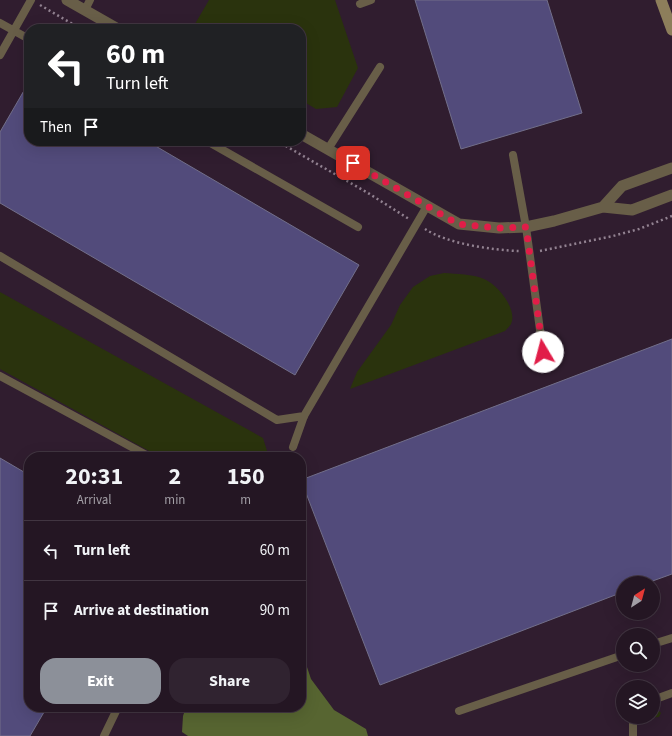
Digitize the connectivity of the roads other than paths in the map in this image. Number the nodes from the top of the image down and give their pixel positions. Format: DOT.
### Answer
graph roads {
  1 [pos="31,0"];
  2 [pos="67,0"];
  3 [pos="90,0"];
  4 [pos="371,0"];
  5 [pos="661,0"];
  6 [pos="360,4"];
  7 [pos="85,10"];
  8 [pos="0,23"];
  9 [pos="109,24"];
  10 [pos="672,30"];
  11 [pos="14,31"];
  12 [pos="24,36"];
  13 [pos="0,55"];
  14 [pos="380,67"];
  15 [pos="306,137"];
  16 [pos="217,146"];
  17 [pos="328,149"];
  18 [pos="513,155"];
  19 [pos="672,168"];
  20 [pos="672,195"];
  21 [pos="427,206"];
  22 [pos="603,207"];
  23 [pos="358,227"];
  24 [pos="526,227"];
  25 [pos="0,256"];
  26 [pos="543,352"];
  27 [pos="0,376"];
  28 [pos="304,416"];
  29 [pos="293,447"];
  30 [pos="141,452"];
  31 [pos="672,638"];
  32 [pos="660,642"];
  33 [pos="616,657"];
  34 [pos="672,693"];
  35 [pos="660,697"];
  36 [pos="458,711"];
  37 [pos="116,712"];
  38 [pos="633,724"];
  39 [pos="104,736"];
  40 [pos="633,736"];
  1 -- 11 [label="lane"];
  2 -- 7 [label="street"];
  3 -- 7 [label="lane"];
  4 -- 6 [label="lane"];
  5 -- 10 [label="main road"];
  7 -- 9 [label="street"];
  8 -- 11 [label="lane"];
  11 -- 12 [label="lane"];
  11 -- 13 [label="lane"];
  14 -- 17 [label="lane"];
  15 -- 17 [label="street"];
  16 -- 23 [label="lane"];
  17 -- 21 [label="street"];
  18 -- 24 [label="lane"];
  19 -- 22 [label="street"];
  20 -- 22 [label="street"];
  21 -- 24 [label="street"];
  21 -- 28 [label="lane"];
  22 -- 24 [label="street"];
  24 -- 26 [label="lane"];
  25 -- 28 [label="lane"];
  27 -- 30 [label="lane"];
  28 -- 29 [label="lane"];
  31 -- 32 [label="lane"];
  33 -- 36 [label="lane"];
  34 -- 35 [label="lane"];
  37 -- 39 [label="lane"];
  38 -- 40 [label="lane"];
}
